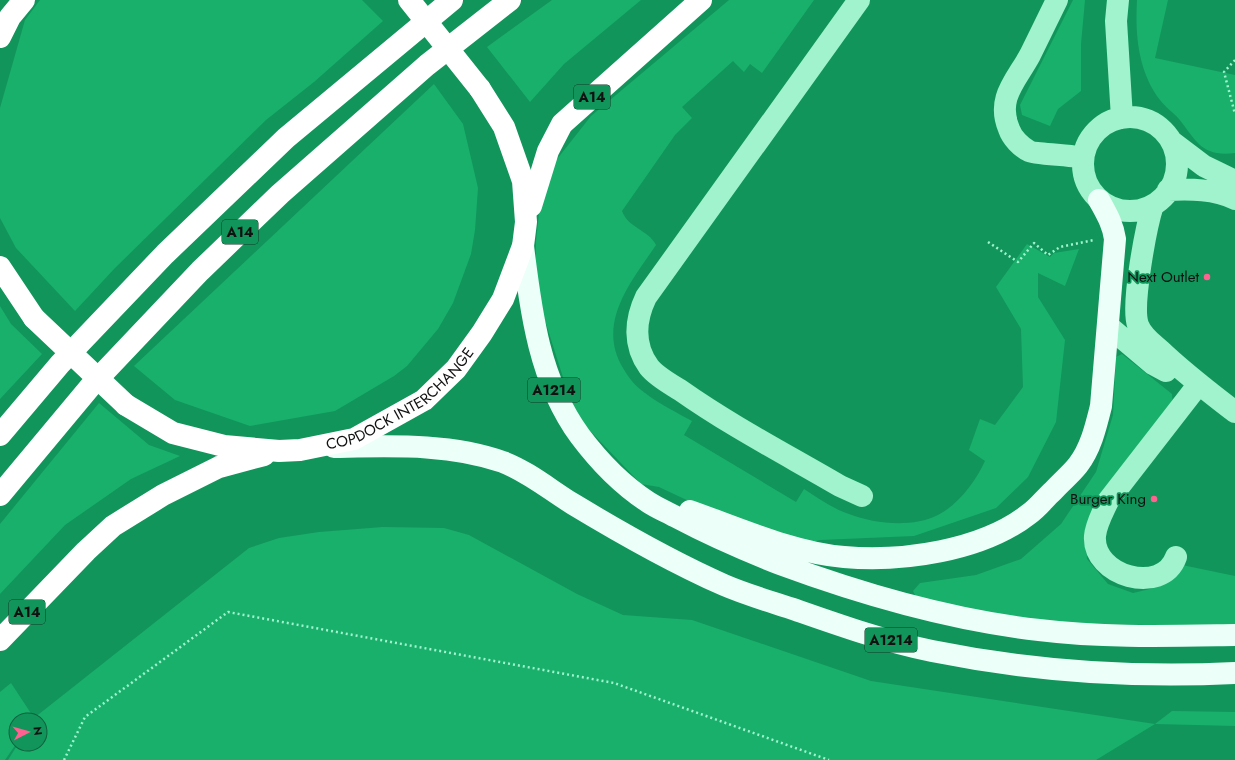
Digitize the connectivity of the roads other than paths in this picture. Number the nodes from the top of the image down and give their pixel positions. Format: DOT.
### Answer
graph roads {
  1 [pos="24,0"];
  2 [pos="408,0"];
  3 [pos="452,0"];
  4 [pos="510,0"];
  5 [pos="701,0"];
  6 [pos="859,0"];
  7 [pos="1057,0"];
  8 [pos="1118,0"];
  9 [pos="0,37"];
  10 [pos="1122,118"];
  11 [pos="1171,141"];
  12 [pos="1077,157"];
  13 [pos="1235,165"];
  14 [pos="1208,167"];
  15 [pos="1235,181"];
  16 [pos="1160,198"];
  17 [pos="1235,199"];
  18 [pos="1099,200"];
  19 [pos="526,222"];
  20 [pos="523,246"];
  21 [pos="0,267"];
  22 [pos="1108,326"];
  23 [pos="1192,380"];
  24 [pos="1235,412"];
  25 [pos="0,435"];
  26 [pos="320,447"];
  27 [pos="279,451"];
  28 [pos="0,495"];
  29 [pos="862,496"];
  30 [pos="648,502"];
  31 [pos="1176,557"];
  32 [pos="1235,635"];
  33 [pos="0,640"];
  34 [pos="1235,673"];
  1 -- 9 [label="highway"];
  2 -- 19 [label="highway, COPDOCK INTERCHANGE, bridge"];
  3 -- 25 [label="highway, A14"];
  4 -- 28 [label="highway, A14"];
  5 -- 19 [label="highway, A14"];
  6 -- 29 [label="street"];
  7 -- 12 [label="street"];
  8 -- 10 [label="street"];
  10 -- 11 [label="street"];
  10 -- 18 [label="street"];
  11 -- 14 [label="street"];
  11 -- 16 [label="street"];
  13 -- 14 [label="street"];
  14 -- 15 [label="street"];
  16 -- 17 [label="street"];
  16 -- 18 [label="street"];
  16 -- 23 [label="street"];
  18 -- 22 [label="main road"];
  19 -- 20 [label="highway, COPDOCK INTERCHANGE"];
  20 -- 26 [label="highway, COPDOCK INTERCHANGE"];
  20 -- 30 [label="main road, A1214"];
  21 -- 27 [label="highway, COPDOCK INTERCHANGE, bridge"];
  22 -- 23 [label="street"];
  22 -- 30 [label="main road"];
  23 -- 24 [label="street"];
  23 -- 31 [label="street"];
  26 -- 27 [label="highway, COPDOCK INTERCHANGE"];
  26 -- 34 [label="main road, A1214"];
  27 -- 33 [label="highway, A14"];
  30 -- 32 [label="main road, A1214"];
}
